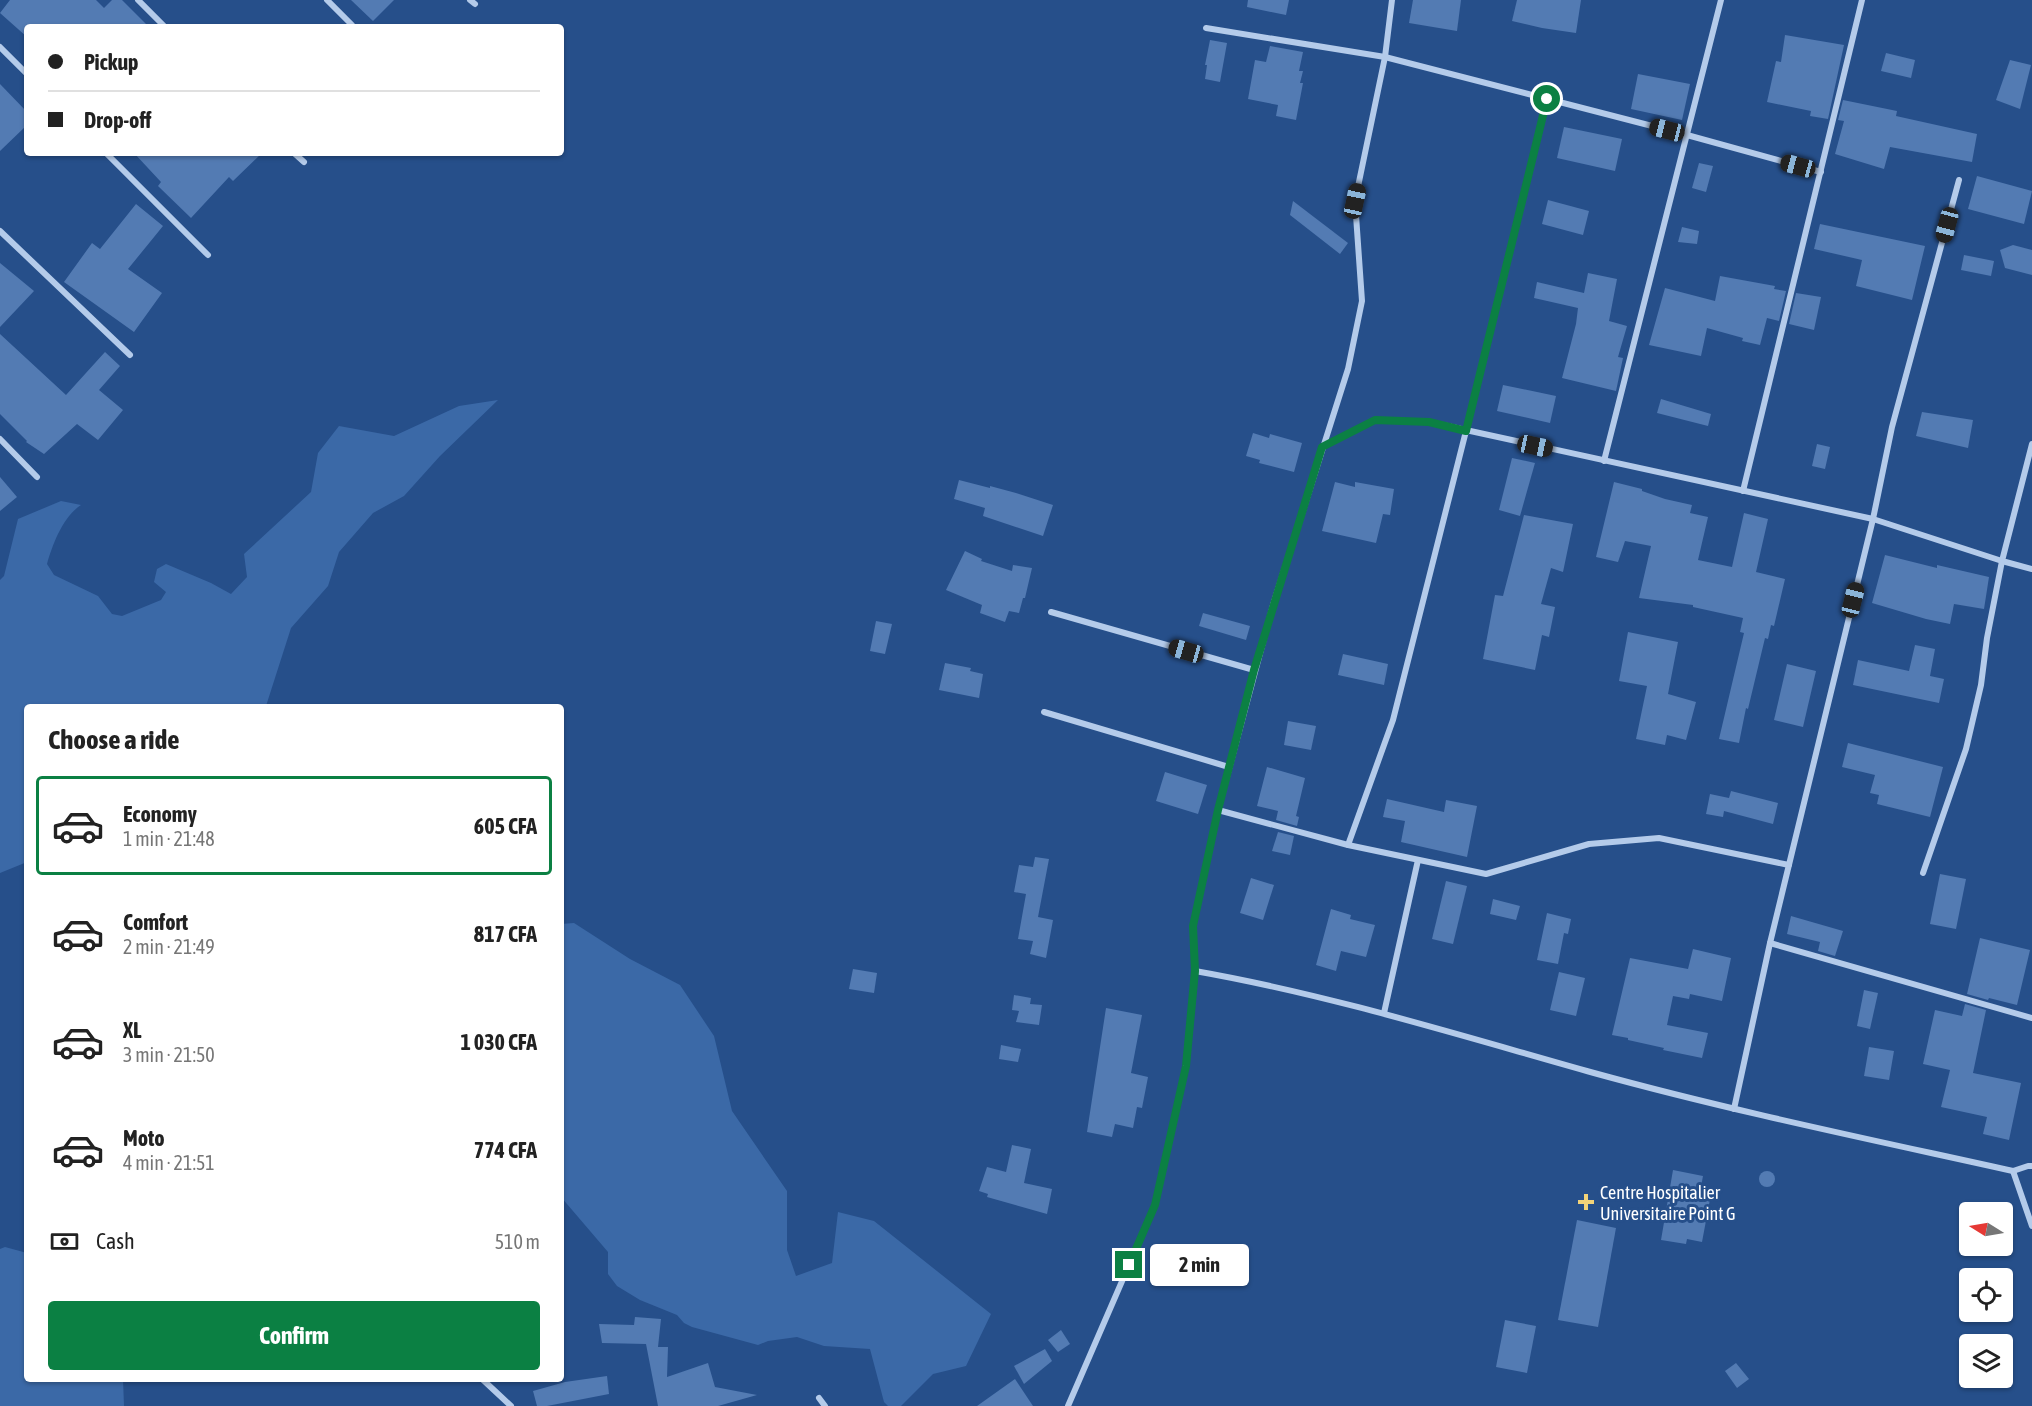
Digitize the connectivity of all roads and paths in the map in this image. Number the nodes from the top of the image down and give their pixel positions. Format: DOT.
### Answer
graph roads {
  1 [pos="138,0"];
  2 [pos="327,0"];
  3 [pos="1392,0"];
  4 [pos="1721,0"];
  5 [pos="1862,0"];
  6 [pos="162,24"];
  7 [pos="351,24"];
  8 [pos="1206,28"];
  9 [pos="0,47"];
  10 [pos="1385,57"];
  11 [pos="24,71"];
  12 [pos="1547,99"];
  13 [pos="1687,135"];
  14 [pos="109,156"];
  15 [pos="297,156"];
  16 [pos="304,162"];
  17 [pos="1821,172"];
  18 [pos="1959,180"];
  19 [pos="0,231"];
  20 [pos="208,255"];
  21 [pos="130,355"];
  22 [pos="1466,431"];
  23 [pos="0,439"];
  24 [pos="2032,444"];
  25 [pos="1322,447"];
  26 [pos="1604,460"];
  27 [pos="37,477"];
  28 [pos="1743,491"];
  29 [pos="1873,519"];
  30 [pos="2002,561"];
  31 [pos="2032,569"];
  32 [pos="1051,612"];
  33 [pos="1254,670"];
  34 [pos="1044,712"];
  35 [pos="1229,767"];
  36 [pos="1218,810"];
  37 [pos="1348,845"];
  38 [pos="1418,860"];
  39 [pos="1789,866"];
  40 [pos="1923,873"];
  41 [pos="1770,944"];
  42 [pos="1195,971"];
  43 [pos="1384,1013"];
  44 [pos="2032,1018"];
  45 [pos="1734,1109"];
  46 [pos="2032,1166"];
  47 [pos="2013,1172"];
  48 [pos="2032,1226"];
  49 [pos="485,1382"];
  50 [pos="819,1398"];
  51 [pos="511,1406"];
  52 [pos="825,1406"];
  53 [pos="1068,1406"];
  1 -- 6 [label="street"];
  2 -- 7 [label="street"];
  3 -- 10 [label="street"];
  4 -- 13 [label="street"];
  5 -- 17 [label="street"];
  8 -- 10 [label="street"];
  9 -- 11 [label="street"];
  10 -- 12 [label="street"];
  10 -- 25 [label="street"];
  12 -- 13 [label="street"];
  12 -- 22 [label="street"];
  13 -- 17 [label="street"];
  13 -- 26 [label="street"];
  14 -- 20 [label="street"];
  15 -- 16 [label="street"];
  17 -- 28 [label="street"];
  18 -- 29 [label="street"];
  19 -- 21 [label="street"];
  22 -- 25 [label="street"];
  22 -- 26 [label="street"];
  22 -- 37 [label="street"];
  23 -- 27 [label="street"];
  24 -- 30 [label="street"];
  25 -- 33 [label="street"];
  26 -- 28 [label="street"];
  28 -- 29 [label="street"];
  29 -- 30 [label="street"];
  29 -- 39 [label="street"];
  30 -- 31 [label="street"];
  30 -- 40 [label="street"];
  32 -- 33 [label="street"];
  33 -- 35 [label="street"];
  34 -- 35 [label="street"];
  35 -- 36 [label="street"];
  36 -- 37 [label="street"];
  36 -- 42 [label="street"];
  37 -- 38 [label="street"];
  38 -- 39 [label="street"];
  38 -- 43 [label="street"];
  39 -- 41 [label="street"];
  41 -- 44 [label="street"];
  41 -- 45 [label="street"];
  42 -- 43 [label="street"];
  42 -- 53 [label="street"];
  43 -- 45 [label="street"];
  45 -- 47 [label="street"];
  46 -- 47 [label="street"];
  47 -- 48 [label="street"];
  49 -- 51 [label="street"];
  50 -- 52 [label="street"];
}
